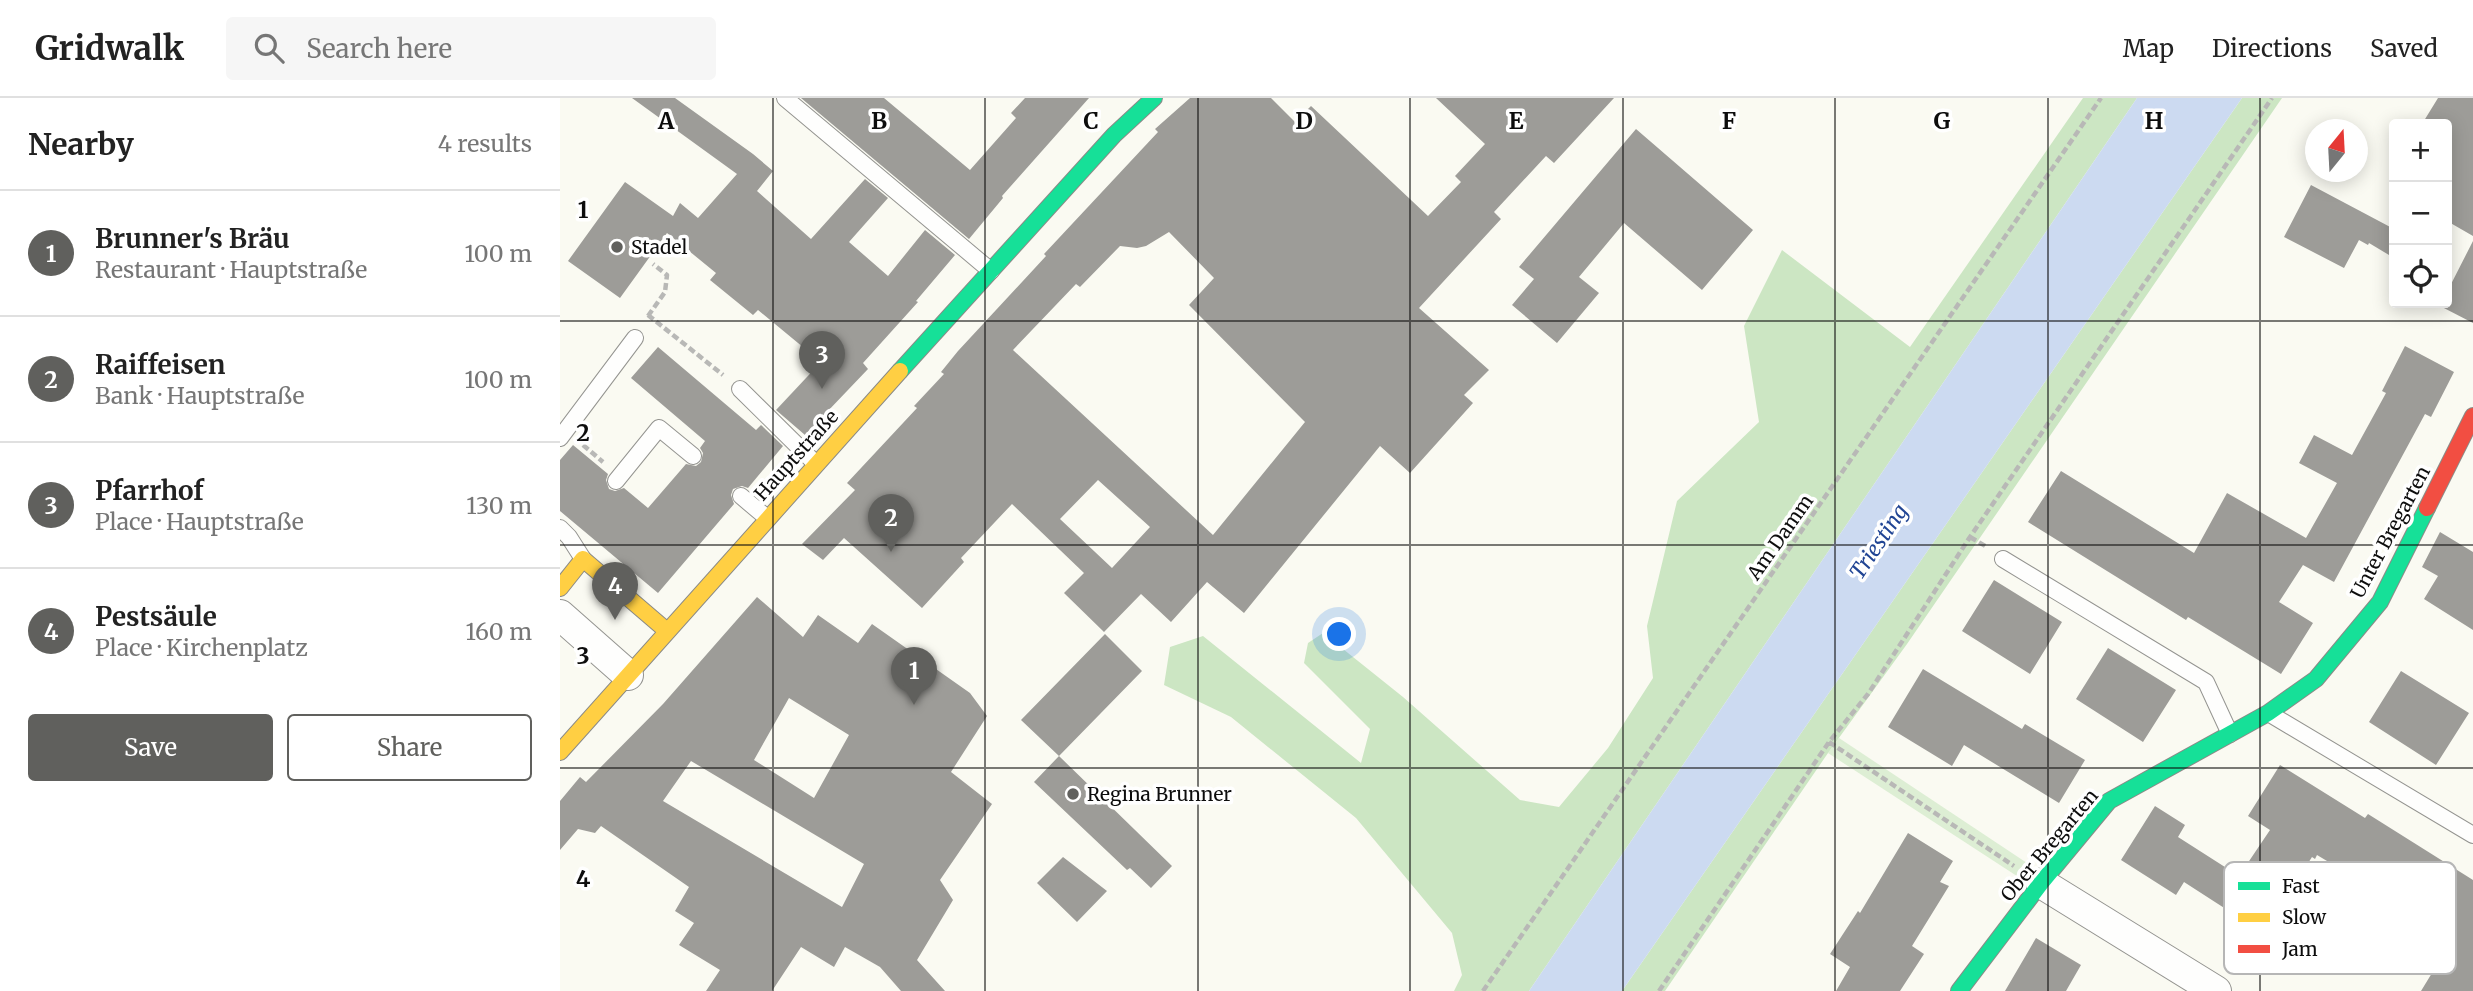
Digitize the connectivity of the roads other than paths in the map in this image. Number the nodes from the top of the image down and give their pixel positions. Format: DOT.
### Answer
graph roads {
  1 [pos="785,98"];
  2 [pos="1154,98"];
  3 [pos="991,271"];
  4 [pos="635,338"];
  5 [pos="740,389"];
  6 [pos="2473,416"];
  7 [pos="561,436"];
  8 [pos="693,456"];
  9 [pos="816,464"];
  10 [pos="618,478"];
  11 [pos="741,496"];
  12 [pos="767,518"];
  13 [pos="569,530"];
  14 [pos="583,559"];
  15 [pos="2003,559"];
  16 [pos="560,588"];
  17 [pos="560,615"];
  18 [pos="667,631"];
  19 [pos="628,675"];
  20 [pos="2268,713"];
  21 [pos="2230,734"];
  22 [pos="560,752"];
  23 [pos="2473,835"];
  24 [pos="2041,883"];
  25 [pos="1959,991"];
  26 [pos="2216,991"];
  1 -- 3 [label="lane"];
  2 -- 3 [label="street, Hauptstraße"];
  3 -- 9 [label="street, Hauptstraße"];
  4 -- 7 [label="lane"];
  5 -- 9 [label="lane"];
  6 -- 20 [label="street, Unter Bregarten"];
  8 -- 10 [label="lane"];
  9 -- 12 [label="street, Hauptstraße"];
  11 -- 12 [label="lane"];
  12 -- 18 [label="street, Hauptstraße"];
  13 -- 14 [label="lane"];
  14 -- 16 [label="street"];
  14 -- 18 [label="street"];
  15 -- 21 [label="lane"];
  17 -- 19 [label="street"];
  18 -- 19 [label="street, Hauptstraße"];
  19 -- 22 [label="street, Hauptstraße"];
  20 -- 21 [label="street, Ober Bregarten"];
  20 -- 23 [label="lane"];
  21 -- 24 [label="street, Ober Bregarten"];
  24 -- 25 [label="street, Ober Bregarten"];
  24 -- 26 [label="street"];
}
